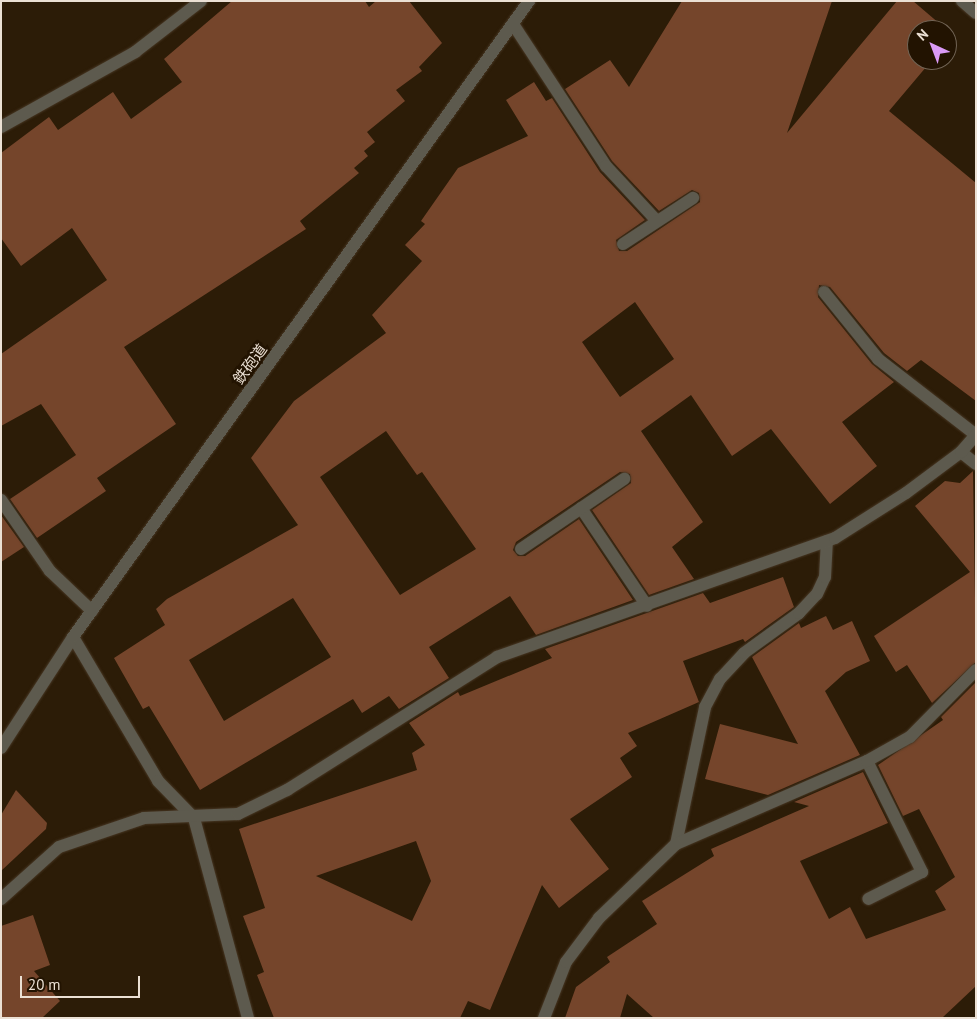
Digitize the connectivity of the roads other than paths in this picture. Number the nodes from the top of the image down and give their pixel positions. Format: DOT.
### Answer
graph roads {
  1 [pos="201,1"];
  2 [pos="529,1"];
  3 [pos="962,1"];
  4 [pos="976,13"];
  5 [pos="513,24"];
  6 [pos="1,127"];
  7 [pos="693,198"];
  8 [pos="657,221"];
  9 [pos="623,244"];
  10 [pos="824,292"];
  11 [pos="976,435"];
  12 [pos="961,452"];
  13 [pos="976,464"];
  14 [pos="624,479"];
  15 [pos="1,500"];
  16 [pos="581,508"];
  17 [pos="827,541"];
  18 [pos="521,549"];
  19 [pos="648,606"];
  20 [pos="92,612"];
  21 [pos="74,637"];
  22 [pos="976,670"];
  23 [pos="1,748"];
  24 [pos="867,761"];
  25 [pos="194,818"];
  26 [pos="676,844"];
  27 [pos="1,899"];
  28 [pos="868,899"];
  29 [pos="248,1018"];
  30 [pos="544,1018"];
  1 -- 6 [label="street"];
  2 -- 5 [label="street, 鉄砲道"];
  3 -- 4 [label="street"];
  5 -- 8 [label="street"];
  5 -- 20 [label="street, 鉄砲道"];
  7 -- 8 [label="street"];
  8 -- 9 [label="street"];
  10 -- 11 [label="street"];
  11 -- 12 [label="street"];
  12 -- 13 [label="street"];
  12 -- 17 [label="street"];
  14 -- 16 [label="street"];
  15 -- 20 [label="street"];
  16 -- 18 [label="street"];
  16 -- 19 [label="street"];
  17 -- 19 [label="street"];
  17 -- 26 [label="street"];
  19 -- 25 [label="street"];
  20 -- 21 [label="street, 鉄砲道"];
  21 -- 23 [label="street, 鉄砲道"];
  21 -- 25 [label="street"];
  22 -- 24 [label="street"];
  24 -- 26 [label="street"];
  24 -- 28 [label="street"];
  25 -- 27 [label="street"];
  25 -- 29 [label="street"];
  26 -- 30 [label="street"];
}
